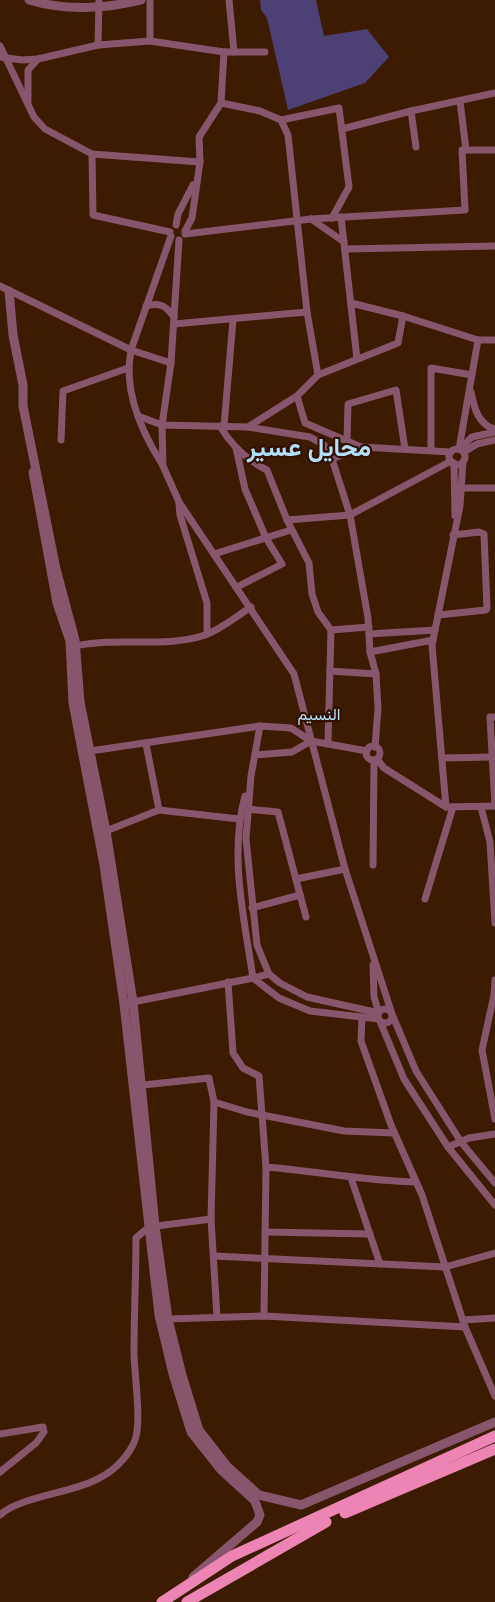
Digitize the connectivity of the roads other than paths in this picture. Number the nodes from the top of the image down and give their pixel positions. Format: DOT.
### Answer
graph roads {
  1 [pos="30,0"];
  2 [pos="141,0"];
  3 [pos="150,0"];
  4 [pos="229,0"];
  5 [pos="40,2"];
  6 [pos="99,3"];
  7 [pos="150,40"];
  8 [pos="98,44"];
  9 [pos="0,46"];
  10 [pos="224,52"];
  11 [pos="234,52"];
  12 [pos="265,52"];
  13 [pos="3,57"];
  14 [pos="38,59"];
  15 [pos="495,93"];
  16 [pos="460,101"];
  17 [pos="221,103"];
  18 [pos="28,104"];
  19 [pos="410,110"];
  20 [pos="281,120"];
  21 [pos="342,129"];
  22 [pos="416,147"];
  23 [pos="466,150"];
  24 [pos="495,150"];
  25 [pos="92,154"];
  26 [pos="200,162"];
  27 [pos="196,180"];
  28 [pos="341,217"];
  29 [pos="332,218"];
  30 [pos="311,219"];
  31 [pos="297,220"];
  32 [pos="176,225"];
  33 [pos="185,232"];
  34 [pos="170,234"];
  35 [pos="179,240"];
  36 [pos="344,245"];
  37 [pos="495,246"];
  38 [pos="0,286"];
  39 [pos="9,291"];
  40 [pos="351,303"];
  41 [pos="146,306"];
  42 [pos="307,312"];
  43 [pos="403,316"];
  44 [pos="233,320"];
  45 [pos="174,321"];
  46 [pos="478,340"];
  47 [pos="495,340"];
  48 [pos="132,350"];
  49 [pos="357,359"];
  50 [pos="170,363"];
  51 [pos="128,368"];
  52 [pos="318,374"];
  53 [pos="472,375"];
  54 [pos="470,387"];
  55 [pos="297,396"];
  56 [pos="138,416"];
  57 [pos="162,425"];
  58 [pos="222,426"];
  59 [pos="248,427"];
  60 [pos="495,430"];
  61 [pos="62,440"];
  62 [pos="495,440"];
  63 [pos="347,441"];
  64 [pos="236,447"];
  65 [pos="361,447"];
  66 [pos="405,449"];
  67 [pos="431,450"];
  68 [pos="458,451"];
  69 [pos="332,459"];
  70 [pos="453,462"];
  71 [pos="463,462"];
  72 [pos="163,466"];
  73 [pos="458,488"];
  74 [pos="495,488"];
  75 [pos="179,502"];
  76 [pos="350,515"];
  77 [pos="287,520"];
  78 [pos="291,530"];
  79 [pos="453,535"];
  80 [pos="266,538"];
  81 [pos="214,554"];
  82 [pos="237,586"];
  83 [pos="251,607"];
  84 [pos="438,615"];
  85 [pos="330,630"];
  86 [pos="435,630"];
  87 [pos="369,631"];
  88 [pos="207,634"];
  89 [pos="433,640"];
  90 [pos="73,646"];
  91 [pos="370,652"];
  92 [pos="330,671"];
  93 [pos="376,674"];
  94 [pos="495,717"];
  95 [pos="260,726"];
  96 [pos="311,741"];
  97 [pos="328,743"];
  98 [pos="146,744"];
  99 [pos="375,747"];
  100 [pos="90,751"];
  101 [pos="367,751"];
  102 [pos="255,754"];
  103 [pos="442,758"];
  104 [pos="376,759"];
  105 [pos="493,760"];
  106 [pos="251,776"];
  107 [pos="481,806"];
  108 [pos="495,806"];
  109 [pos="450,807"];
  110 [pos="247,809"];
  111 [pos="159,810"];
  112 [pos="239,819"];
  113 [pos="106,831"];
  114 [pos="373,865"];
  115 [pos="345,869"];
  116 [pos="296,879"];
  117 [pos="300,895"];
  118 [pos="425,899"];
  119 [pos="252,908"];
  120 [pos="306,918"];
  121 [pos="495,923"];
  122 [pos="372,955"];
  123 [pos="269,974"];
  124 [pos="253,978"];
  125 [pos="495,980"];
  126 [pos="228,982"];
  127 [pos="129,1003"];
  128 [pos="392,1014"];
  129 [pos="379,1016"];
  130 [pos="362,1017"];
  131 [pos="143,1085"];
  132 [pos="214,1102"];
  133 [pos="262,1114"];
  134 [pos="495,1119"];
  135 [pos="394,1133"];
  136 [pos="495,1134"];
  137 [pos="461,1142"];
  138 [pos="448,1147"];
  139 [pos="266,1167"];
  140 [pos="350,1178"];
  141 [pos="416,1182"];
  142 [pos="495,1183"];
  143 [pos="495,1205"];
  144 [pos="212,1219"];
  145 [pos="152,1226"];
  146 [pos="265,1232"];
  147 [pos="370,1234"];
  148 [pos="495,1253"];
  149 [pos="214,1256"];
  150 [pos="265,1259"];
  151 [pos="380,1264"];
  152 [pos="446,1267"];
  153 [pos="264,1316"];
  154 [pos="217,1317"];
  155 [pos="495,1318"];
  156 [pos="168,1319"];
  157 [pos="464,1323"];
  158 [pos="495,1396"];
  159 [pos="495,1422"];
  160 [pos="0,1434"];
  161 [pos="495,1436"];
  162 [pos="495,1449"];
  163 [pos="0,1472"];
  164 [pos="0,1514"];
  165 [pos="163,1601"];
  166 [pos="187,1602"];
  1 -- 5 [label="street"];
  2 -- 6 [label="street"];
  3 -- 7 [label="street"];
  4 -- 11 [label="street"];
  5 -- 6 [label="street"];
  6 -- 8 [label="street"];
  7 -- 8 [label="street"];
  7 -- 10 [label="street"];
  8 -- 14 [label="street"];
  9 -- 13 [label="street"];
  10 -- 11 [label="street"];
  10 -- 17 [label="street"];
  11 -- 12 [label="street"];
  13 -- 14 [label="street"];
  13 -- 18 [label="street"];
  14 -- 18 [label="street"];
  15 -- 16 [label="street"];
  16 -- 19 [label="street"];
  16 -- 23 [label="street"];
  17 -- 20 [label="street"];
  17 -- 26 [label="street"];
  18 -- 25 [label="street"];
  19 -- 21 [label="street"];
  19 -- 22 [label="street"];
  20 -- 21 [label="street"];
  20 -- 31 [label="street"];
  21 -- 29 [label="street"];
  23 -- 24 [label="street"];
  23 -- 28 [label="street"];
  25 -- 26 [label="street"];
  25 -- 34 [label="street"];
  26 -- 27 [label="street"];
  27 -- 32 [label="street"];
  27 -- 33 [label="street"];
  28 -- 29 [label="street"];
  28 -- 36 [label="street"];
  29 -- 30 [label="street"];
  30 -- 31 [label="street"];
  30 -- 36 [label="street"];
  31 -- 33 [label="street"];
  31 -- 42 [label="street"];
  32 -- 33 [label="street"];
  32 -- 34 [label="street"];
  33 -- 35 [label="street"];
  34 -- 35 [label="street"];
  34 -- 41 [label="street"];
  35 -- 45 [label="street"];
  36 -- 37 [label="street"];
  36 -- 40 [label="street"];
  38 -- 39 [label="street"];
  39 -- 48 [label="street"];
  39 -- 90 [label="street"];
  40 -- 43 [label="street"];
  40 -- 49 [label="street"];
  41 -- 45 [label="street"];
  41 -- 48 [label="street"];
  42 -- 44 [label="street"];
  42 -- 52 [label="street"];
  43 -- 46 [label="street"];
  43 -- 49 [label="street"];
  44 -- 45 [label="street"];
  44 -- 58 [label="street"];
  45 -- 50 [label="street"];
  46 -- 47 [label="street"];
  46 -- 53 [label="street"];
  48 -- 50 [label="street"];
  48 -- 51 [label="street"];
  49 -- 52 [label="street"];
  50 -- 57 [label="street"];
  51 -- 56 [label="street"];
  51 -- 61 [label="street"];
  52 -- 55 [label="street"];
  53 -- 54 [label="street"];
  53 -- 67 [label="street"];
  54 -- 60 [label="street"];
  54 -- 68 [label="street"];
  55 -- 59 [label="street"];
  55 -- 63 [label="street"];
  56 -- 57 [label="street"];
  56 -- 72 [label="street"];
  57 -- 58 [label="street"];
  57 -- 72 [label="street"];
  58 -- 59 [label="street"];
  58 -- 64 [label="street"];
  59 -- 69 [label="street"];
  60 -- 68 [label="street"];
  62 -- 68 [label="street"];
  63 -- 65 [label="street"];
  63 -- 66 [label="street"];
  64 -- 77 [label="street"];
  64 -- 80 [label="street"];
  65 -- 66 [label="street"];
  65 -- 69 [label="street"];
  66 -- 67 [label="street"];
  67 -- 68 [label="street"];
  68 -- 70 [label="street"];
  68 -- 71 [label="street"];
  69 -- 76 [label="street"];
  70 -- 71 [label="street"];
  70 -- 73 [label="street"];
  70 -- 76 [label="street"];
  71 -- 73 [label="street"];
  72 -- 75 [label="street"];
  73 -- 74 [label="street"];
  73 -- 79 [label="street"];
  75 -- 81 [label="street"];
  75 -- 88 [label="street"];
  76 -- 77 [label="street"];
  76 -- 87 [label="street"];
  77 -- 78 [label="street"];
  78 -- 80 [label="street"];
  78 -- 85 [label="street"];
  79 -- 84 [label="street"];
  79 -- 84 [label="street"];
  80 -- 81 [label="street"];
  80 -- 82 [label="street"];
  81 -- 82 [label="street"];
  82 -- 83 [label="street"];
  83 -- 88 [label="street"];
  83 -- 96 [label="street"];
  84 -- 86 [label="street"];
  85 -- 87 [label="street"];
  85 -- 92 [label="street"];
  86 -- 87 [label="street"];
  86 -- 89 [label="street"];
  87 -- 91 [label="street"];
  88 -- 90 [label="street"];
  89 -- 91 [label="street"];
  89 -- 103 [label="street"];
  90 -- 100 [label="street"];
  90 -- 127 [label="street"];
  91 -- 93 [label="street"];
  92 -- 93 [label="street"];
  92 -- 97 [label="street"];
  93 -- 99 [label="street"];
  94 -- 105 [label="street"];
  95 -- 96 [label="street"];
  95 -- 98 [label="street"];
  95 -- 102 [label="street"];
  96 -- 97 [label="street"];
  96 -- 102 [label="street"];
  96 -- 115 [label="street"];
  97 -- 101 [label="street"];
  98 -- 100 [label="street"];
  98 -- 111 [label="street"];
  99 -- 101 [label="street"];
  99 -- 104 [label="street"];
  100 -- 113 [label="street"];
  101 -- 104 [label="street"];
  102 -- 106 [label="street"];
  103 -- 105 [label="street"];
  103 -- 109 [label="street"];
  104 -- 109 [label="street"];
  104 -- 114 [label="street"];
  105 -- 108 [label="street"];
  106 -- 110 [label="street"];
  106 -- 112 [label="street"];
  107 -- 108 [label="street"];
  107 -- 109 [label="street"];
  107 -- 121 [label="street"];
  109 -- 118 [label="street"];
  110 -- 116 [label="street"];
  110 -- 119 [label="street"];
  111 -- 112 [label="street"];
  111 -- 113 [label="street"];
  112 -- 124 [label="street"];
  113 -- 127 [label="street"];
  115 -- 116 [label="street"];
  115 -- 122 [label="street"];
  116 -- 117 [label="street"];
  117 -- 119 [label="street"];
  117 -- 120 [label="street"];
  119 -- 123 [label="street"];
  122 -- 128 [label="street"];
  122 -- 129 [label="street"];
  123 -- 124 [label="street"];
  123 -- 129 [label="street"];
  124 -- 126 [label="street"];
  124 -- 130 [label="street"];
  125 -- 134 [label="street"];
  126 -- 127 [label="street"];
  126 -- 133 [label="street"];
  127 -- 131 [label="street"];
  127 -- 145 [label="street"];
  128 -- 129 [label="street"];
  128 -- 129 [label="street"];
  128 -- 137 [label="street"];
  129 -- 130 [label="street"];
  129 -- 138 [label="street"];
  130 -- 135 [label="street"];
  131 -- 132 [label="street"];
  131 -- 145 [label="street"];
  132 -- 133 [label="street"];
  132 -- 144 [label="street"];
  133 -- 135 [label="street"];
  133 -- 139 [label="street"];
  135 -- 141 [label="street"];
  136 -- 137 [label="street"];
  137 -- 138 [label="street"];
  137 -- 142 [label="street"];
  138 -- 143 [label="street"];
  139 -- 140 [label="street"];
  139 -- 146 [label="street"];
  140 -- 141 [label="street"];
  140 -- 147 [label="street"];
  141 -- 152 [label="street"];
  144 -- 145 [label="street"];
  144 -- 149 [label="street"];
  145 -- 156 [label="street"];
  145 -- 164 [label="street"];
  145 -- 165 [label="street"];
  146 -- 147 [label="street"];
  146 -- 150 [label="street"];
  147 -- 151 [label="street"];
  148 -- 152 [label="street"];
  149 -- 150 [label="street"];
  149 -- 154 [label="street"];
  150 -- 151 [label="street"];
  150 -- 153 [label="street"];
  151 -- 152 [label="street"];
  152 -- 157 [label="street"];
  153 -- 154 [label="street"];
  153 -- 157 [label="street"];
  154 -- 156 [label="street"];
  155 -- 157 [label="street"];
  156 -- 159 [label="street"];
  157 -- 158 [label="street"];
  160 -- 163 [label="street"];
  161 -- 165 [label="main road"];
  162 -- 166 [label="main road"];
}
